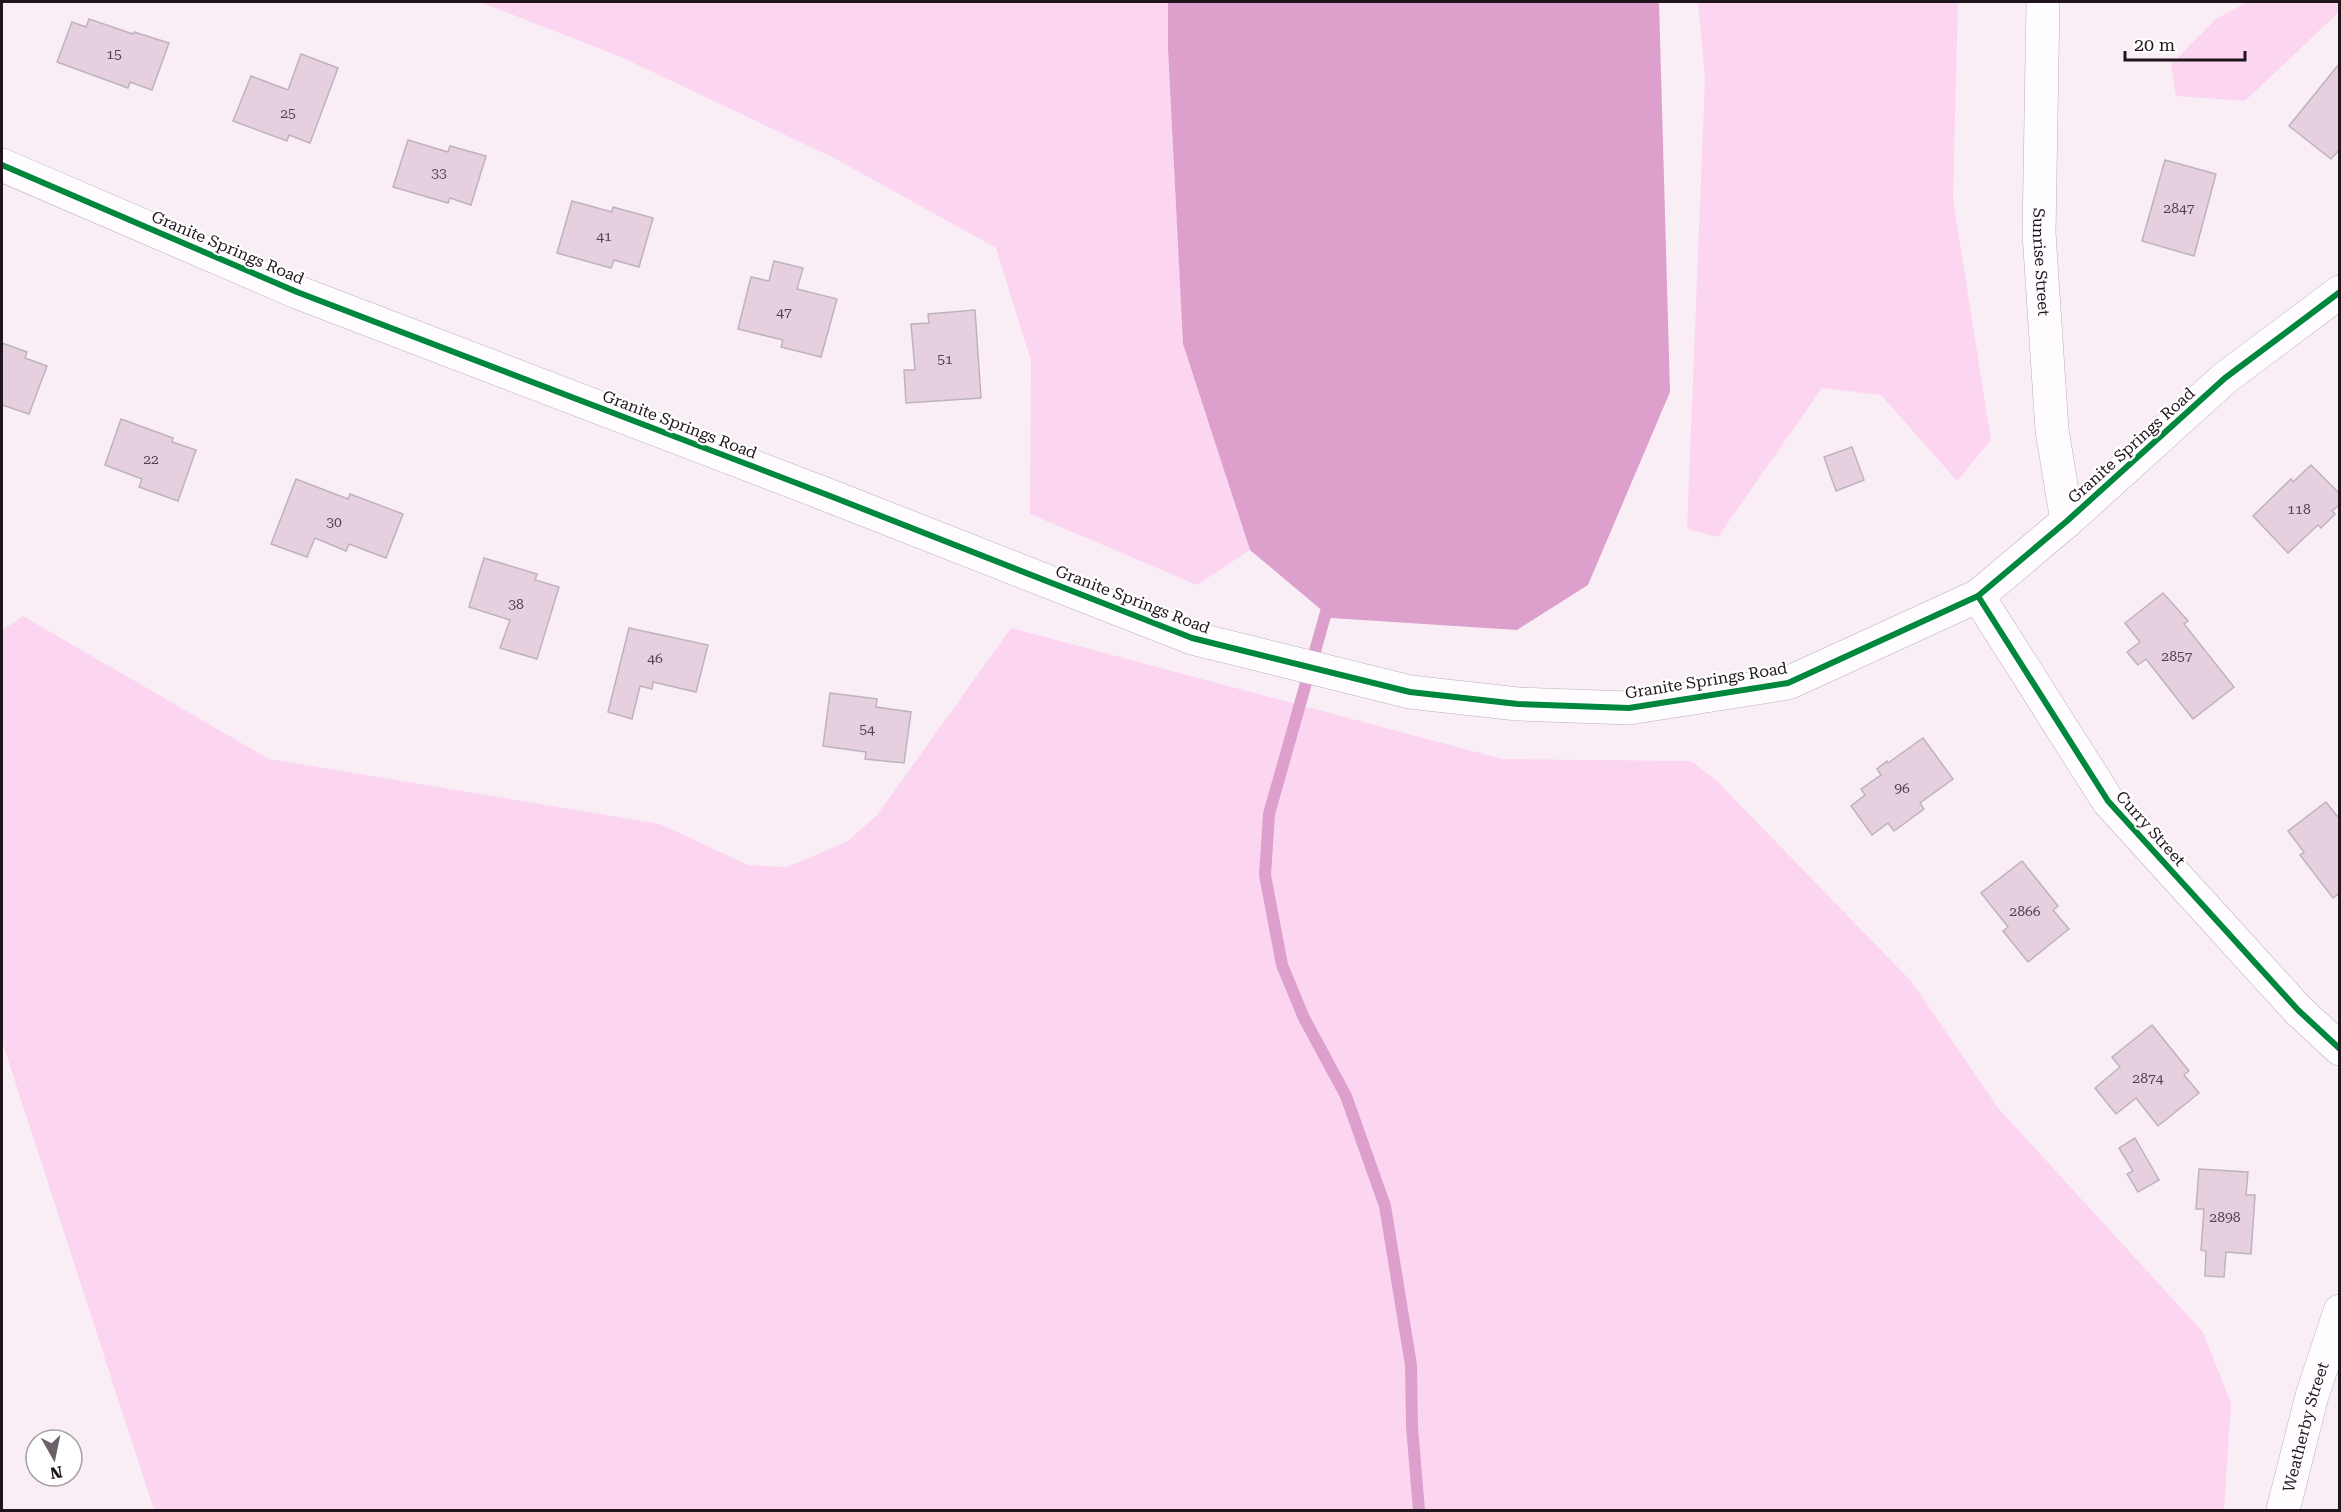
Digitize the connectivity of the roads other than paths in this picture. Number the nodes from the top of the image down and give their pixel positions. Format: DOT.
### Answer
graph roads {
  1 [pos="2043,2"];
  2 [pos="2,165"];
  3 [pos="2340,292"];
  4 [pos="2067,521"];
  5 [pos="1978,596"];
  6 [pos="2340,1049"];
  7 [pos="2340,1311"];
  8 [pos="2283,1510"];
  1 -- 4 [label="street, Sunrise Street"];
  2 -- 5 [label="street, Granite Springs Road"];
  3 -- 4 [label="street, Granite Springs Road"];
  4 -- 5 [label="street, Granite Springs Road"];
  5 -- 6 [label="street, Curry Street"];
  7 -- 8 [label="street, Weatherby Street"];
}
